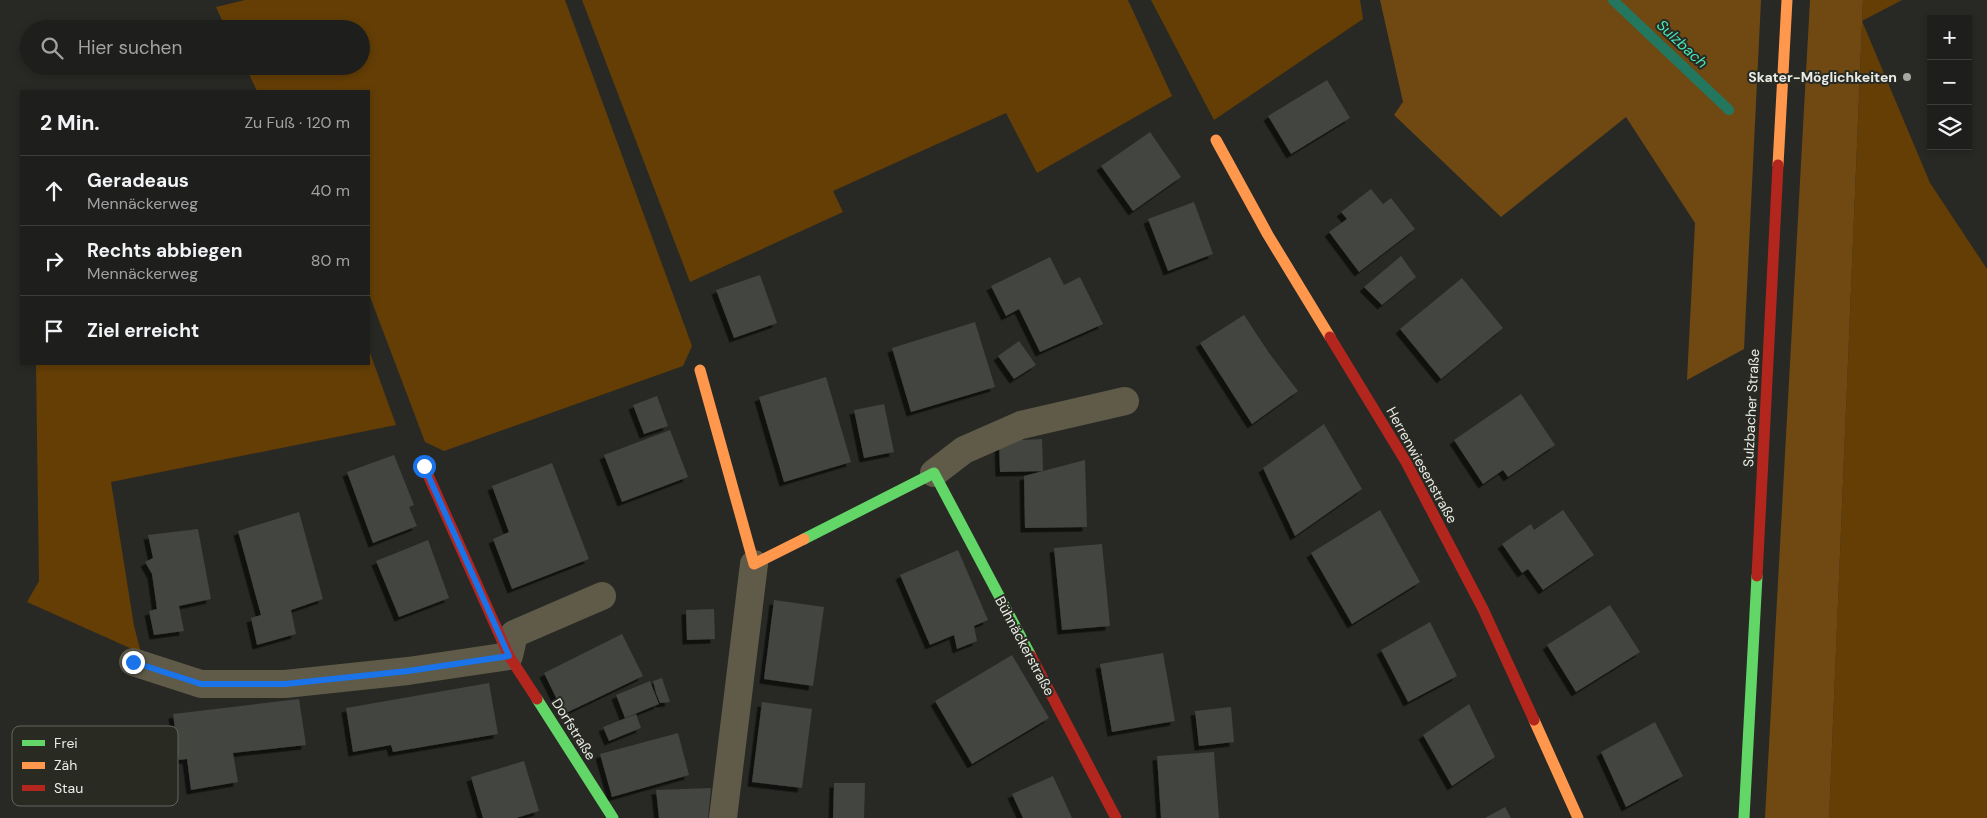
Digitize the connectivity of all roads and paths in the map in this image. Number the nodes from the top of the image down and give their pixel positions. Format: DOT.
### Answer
graph roads {
  1 [pos="1788,0"];
  2 [pos="1216,140"];
  3 [pos="700,370"];
  4 [pos="1125,401"];
  5 [pos="424,466"];
  6 [pos="934,473"];
  7 [pos="754,564"];
  8 [pos="602,596"];
  9 [pos="509,656"];
  10 [pos="133,662"];
  11 [pos="613,818"];
  12 [pos="723,818"];
  13 [pos="1116,818"];
  14 [pos="1578,818"];
  15 [pos="1744,818"];
  1 -- 15 [label="street, Sulzbacher Straße"];
  2 -- 14 [label="street, Herrenwiesenstraße"];
  3 -- 7 [label="street"];
  4 -- 6 [label="street"];
  5 -- 9 [label="street, Dorfstraße"];
  6 -- 7 [label="street"];
  6 -- 13 [label="street, Bühnäckerstraße"];
  7 -- 12 [label="street"];
  8 -- 9 [label="street"];
  9 -- 10 [label="street"];
  9 -- 11 [label="street, Dorfstraße"];
}
